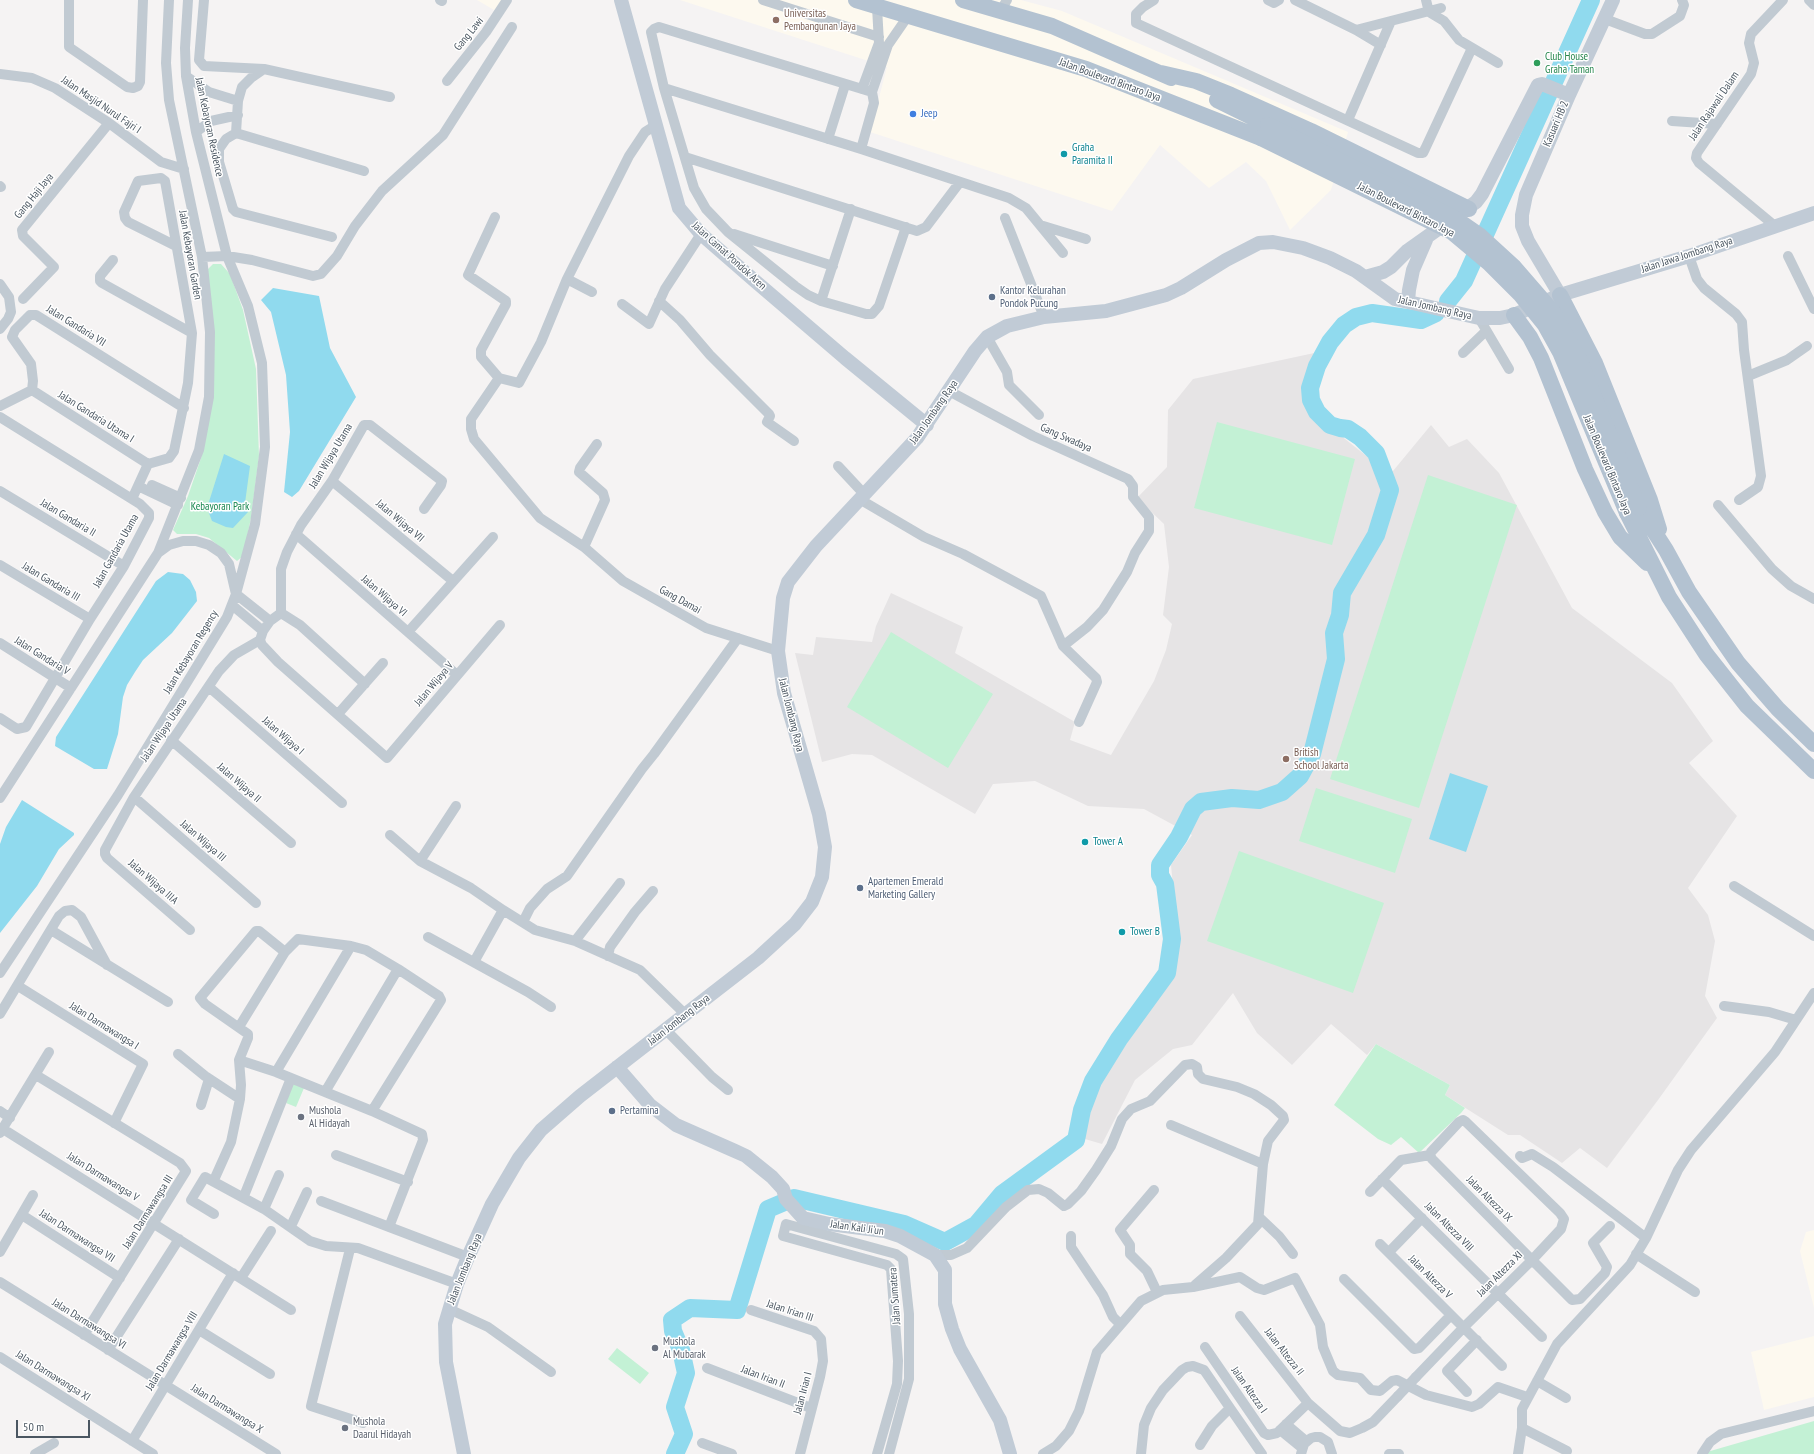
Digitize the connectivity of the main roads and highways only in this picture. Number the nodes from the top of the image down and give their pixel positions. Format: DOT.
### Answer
graph roads {
  1 [pos="621,0"];
  2 [pos="856,0"];
  3 [pos="963,0"];
  4 [pos="1613,0"];
  5 [pos="1004,5"];
  6 [pos="1101,46"];
  7 [pos="1093,72"];
  8 [pos="1161,73"];
  9 [pos="1566,94"];
  10 [pos="1264,132"];
  11 [pos="1469,209"];
  12 [pos="1814,213"];
  13 [pos="1427,239"];
  14 [pos="1365,277"];
  15 [pos="1560,295"];
  16 [pos="1408,302"];
  17 [pos="1514,315"];
  18 [pos="927,425"];
  19 [pos="1633,510"];
  20 [pos="1666,550"];
  21 [pos="1653,567"];
  22 [pos="1814,744"];
  23 [pos="1814,771"];
  24 [pos="618,1067"];
  25 [pos="464,1454"];
  26 [pos="1010,1454"];
  1 -- 18 [label="main road, Jalan Camat Pondok Aren"];
  2 -- 7 [label="main road, Jalan Boulevard Bintaro Jaya"];
  3 -- 5 [label="main road, Jalan Boulevard Bintaro Jaya"];
  4 -- 9 [label="main road"];
  5 -- 6 [label="main road, Jalan Boulevard Bintaro Jaya"];
  6 -- 7 [label="main road"];
  6 -- 8 [label="main road, Jalan Boulevard Bintaro Jaya"];
  7 -- 10 [label="main road, Jalan Boulevard Bintaro Jaya"];
  8 -- 10 [label="main road, Jalan Boulevard Bintaro Jaya"];
  8 -- 11 [label="main road"];
  9 -- 11 [label="main road, Kasuari HB 2"];
  9 -- 15 [label="main road, Kasuari HB 2"];
  10 -- 19 [label="main road, Jalan Boulevard Bintaro Jaya, bridge"];
  11 -- 13 [label="main road, Kasuari HB 2"];
  12 -- 15 [label="main road, Jalan Jawa Jombang Raya"];
  13 -- 14 [label="main road, Kasuari HB 2"];
  13 -- 16 [label="main road"];
  14 -- 16 [label="main road, Jalan Jombang Raya"];
  14 -- 18 [label="main road, Jalan Jombang Raya"];
  15 -- 17 [label="main road, Jalan Jombang Raya"];
  15 -- 20 [label="main road"];
  16 -- 17 [label="main road, Jalan Jombang Raya"];
  17 -- 21 [label="main road"];
  18 -- 24 [label="main road, Jalan Jombang Raya"];
  19 -- 20 [label="main road, Jalan Boulevard Bintaro Jaya"];
  19 -- 21 [label="main road, Jalan Boulevard Bintaro Jaya"];
  20 -- 22 [label="main road, Jalan Boulevard Bintaro Jaya"];
  21 -- 23 [label="main road, Jalan Boulevard Bintaro Jaya"];
  24 -- 25 [label="main road, Jalan Jombang Raya"];
  24 -- 26 [label="main road, Jalan Kali Ji'un"];
}
